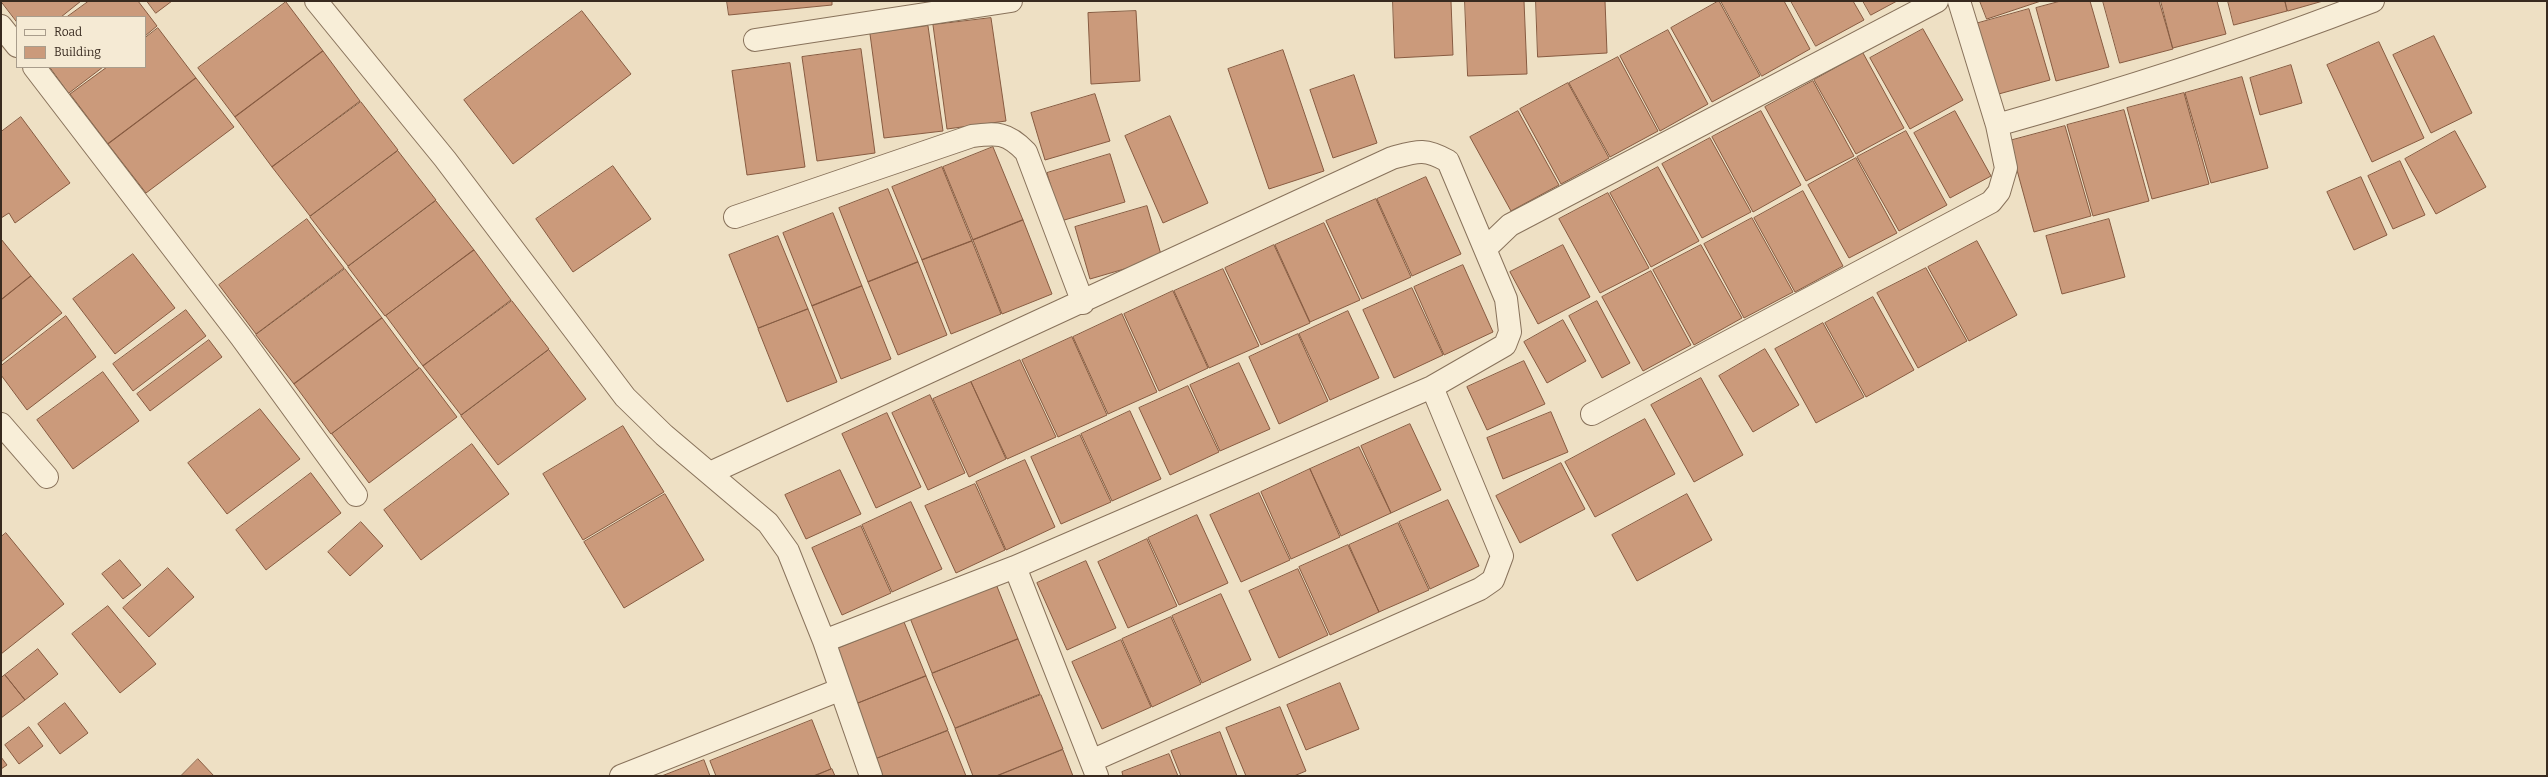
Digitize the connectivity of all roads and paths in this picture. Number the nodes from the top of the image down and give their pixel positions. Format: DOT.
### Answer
graph roads {
  1 [pos="316,1"];
  2 [pos="1012,1"];
  3 [pos="1937,1"];
  4 [pos="1959,1"];
  5 [pos="2373,1"];
  6 [pos="1,26"];
  7 [pos="755,40"];
  8 [pos="16,45"];
  9 [pos="35,68"];
  10 [pos="1997,125"];
  11 [pos="735,217"];
  12 [pos="1485,249"];
  13 [pos="1083,302"];
  14 [pos="1432,387"];
  15 [pos="1592,414"];
  16 [pos="1,424"];
  17 [pos="710,473"];
  18 [pos="46,476"];
  19 [pos="356,495"];
  20 [pos="1015,568"];
  21 [pos="824,641"];
  22 [pos="839,690"];
  23 [pos="1094,768"];
  24 [pos="621,776"];
  25 [pos="871,776"];
  1 -- 17 [label="street"];
  2 -- 7 [label="street"];
  3 -- 12 [label="street"];
  4 -- 10 [label="street"];
  5 -- 10 [label="street"];
  6 -- 8 [label="street"];
  9 -- 19 [label="street"];
  10 -- 15 [label="street"];
  11 -- 13 [label="street"];
  12 -- 13 [label="street"];
  12 -- 14 [label="street"];
  13 -- 17 [label="street"];
  14 -- 20 [label="street"];
  14 -- 23 [label="street"];
  16 -- 18 [label="street"];
  17 -- 21 [label="street"];
  20 -- 21 [label="street"];
  20 -- 23 [label="street"];
  21 -- 22 [label="street"];
  22 -- 24 [label="street"];
  22 -- 25 [label="street"];
}
